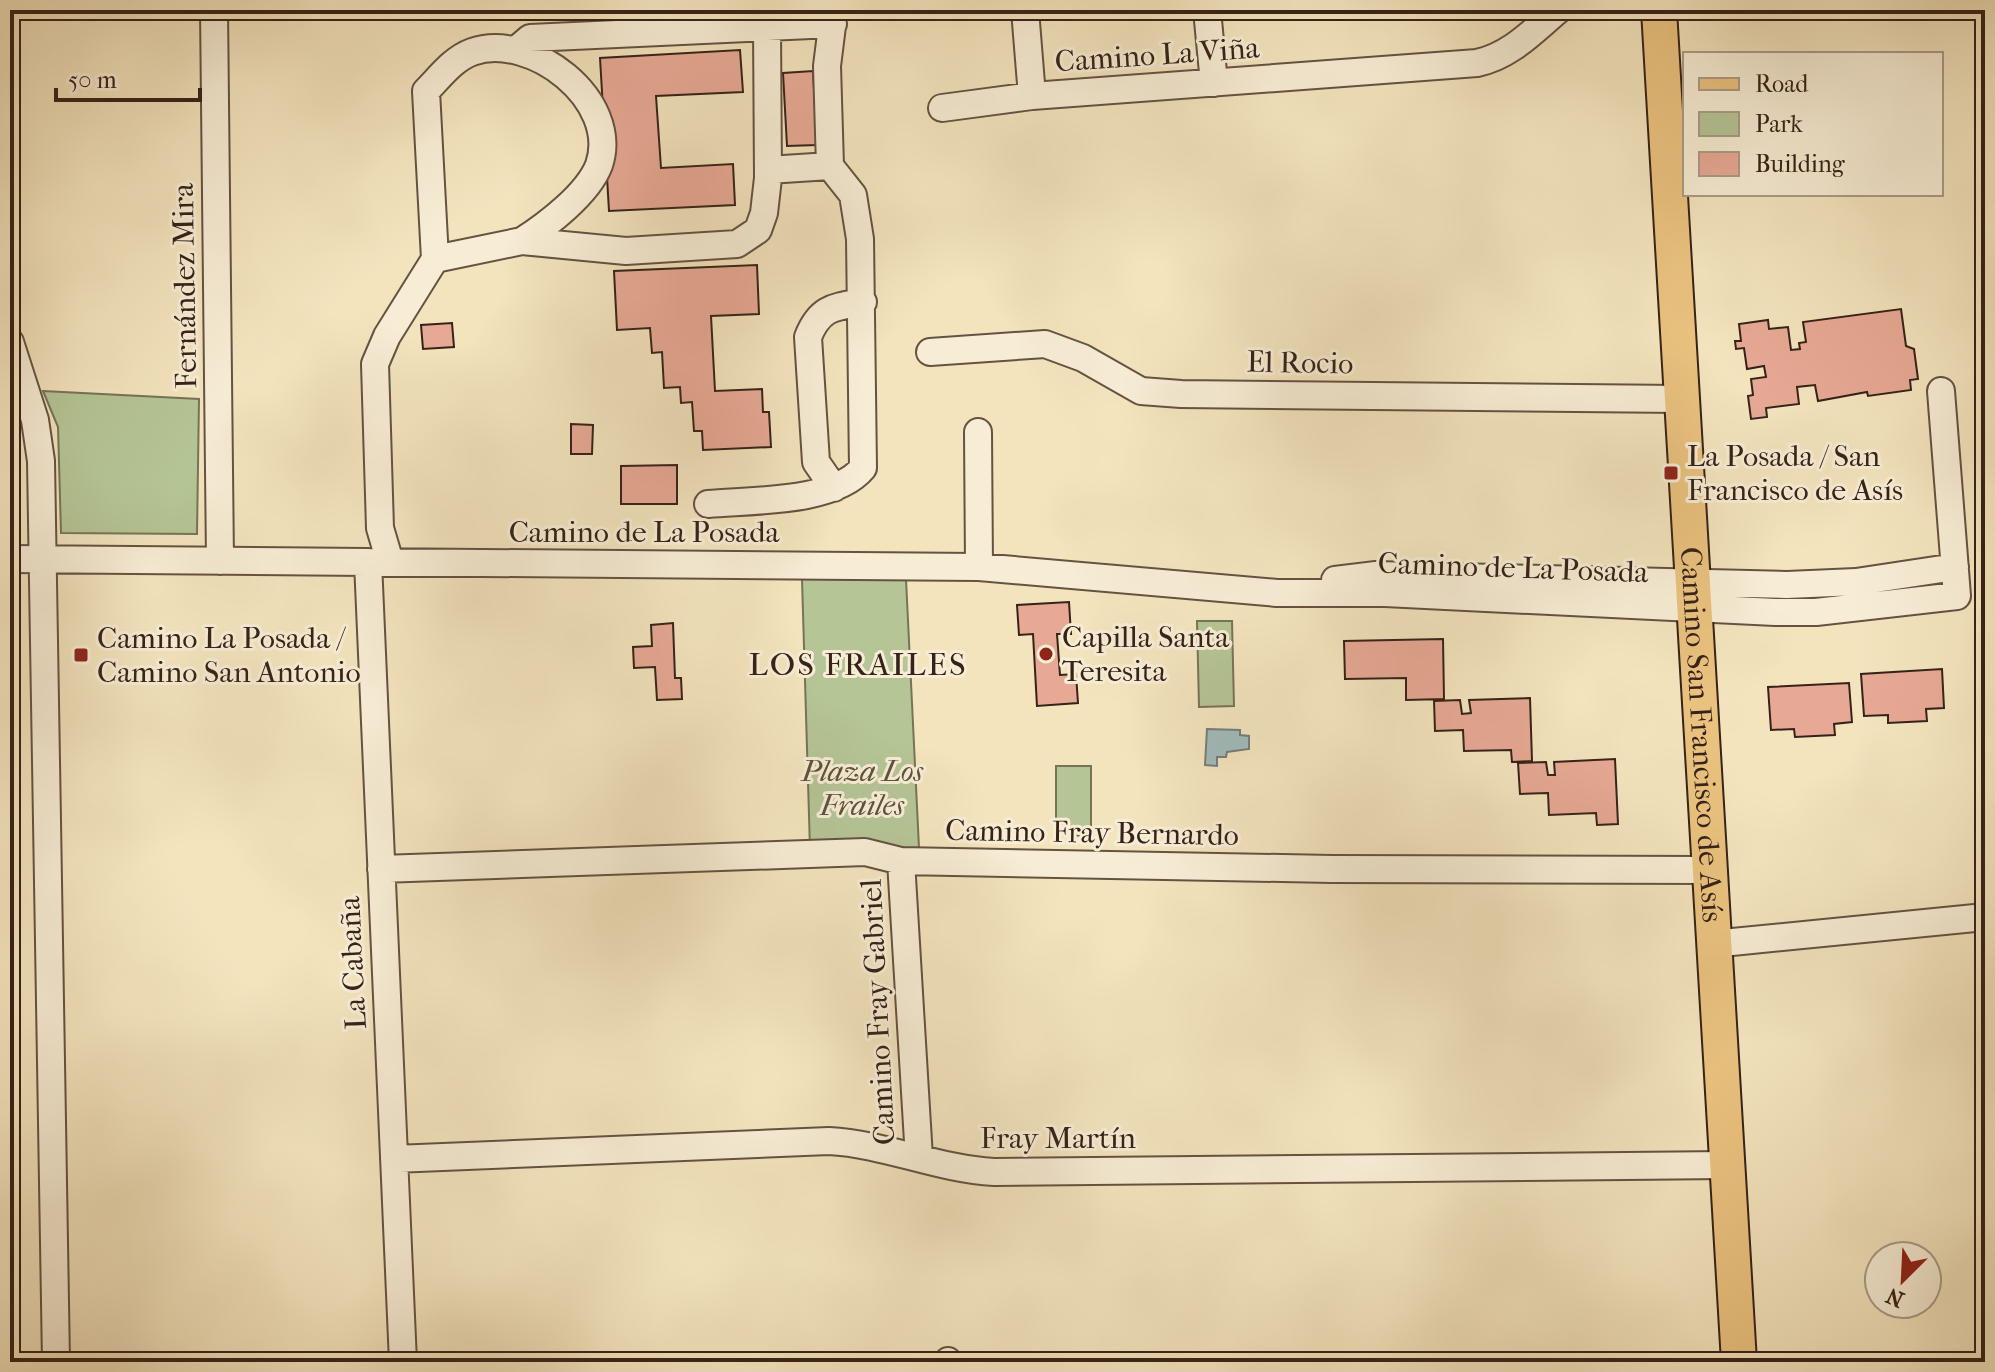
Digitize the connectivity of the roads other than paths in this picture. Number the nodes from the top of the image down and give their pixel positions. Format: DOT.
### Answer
graph roads {
  1 [pos="214,10"];
  2 [pos="1025,10"];
  3 [pos="1207,10"];
  4 [pos="1558,10"];
  5 [pos="1659,10"];
  6 [pos="834,17"];
  7 [pos="767,27"];
  8 [pos="516,50"];
  9 [pos="1214,83"];
  10 [pos="1032,96"];
  11 [pos="942,108"];
  12 [pos="830,166"];
  13 [pos="768,170"];
  14 [pos="522,241"];
  15 [pos="435,259"];
  16 [pos="863,302"];
  17 [pos="10,342"];
  18 [pos="930,352"];
  19 [pos="1941,391"];
  20 [pos="1681,399"];
  21 [pos="978,432"];
  22 [pos="834,488"];
  23 [pos="708,504"];
  24 [pos="10,559"];
  25 [pos="45,560"];
  26 [pos="220,561"];
  27 [pos="379,562"];
  28 [pos="979,567"];
  29 [pos="1955,567"];
  30 [pos="1692,596"];
  31 [pos="901,861"];
  32 [pos="381,869"];
  33 [pos="1708,870"];
  34 [pos="1985,917"];
  35 [pos="1712,944"];
  36 [pos="919,1158"];
  37 [pos="394,1159"];
  38 [pos="1726,1165"];
  39 [pos="56,1362"];
  40 [pos="403,1362"];
  41 [pos="1739,1362"];
  1 -- 26 [label="street, Fernández Mira"];
  2 -- 10 [label="street, Camino La Viña"];
  3 -- 9 [label="street"];
  4 -- 9 [label="street, Camino La Viña"];
  5 -- 20 [label="main road, Camino San Francisco de Asís"];
  6 -- 7 [label="street"];
  6 -- 12 [label="street"];
  7 -- 8 [label="street"];
  7 -- 13 [label="street"];
  8 -- 14 [label="street"];
  8 -- 15 [label="street"];
  9 -- 10 [label="street, Camino La Viña"];
  10 -- 11 [label="street, Camino La Viña"];
  12 -- 13 [label="street"];
  12 -- 16 [label="street"];
  13 -- 14 [label="street"];
  14 -- 15 [label="street"];
  15 -- 27 [label="street, La Cabaña"];
  16 -- 22 [label="street"];
  16 -- 22 [label="street"];
  17 -- 25 [label="street"];
  18 -- 20 [label="street, El Rocio"];
  19 -- 29 [label="street, Camino de La Posada"];
  20 -- 30 [label="main road, Camino San Francisco de Asís"];
  21 -- 28 [label="street"];
  22 -- 23 [label="street"];
  24 -- 25 [label="street, Camino de La Posada"];
  25 -- 26 [label="street, Camino de La Posada"];
  25 -- 39 [label="street"];
  26 -- 27 [label="street, Camino de La Posada"];
  27 -- 28 [label="street, Camino de La Posada"];
  27 -- 32 [label="street, La Cabaña"];
  28 -- 30 [label="street, Camino de La Posada"];
  29 -- 30 [label="street, Camino de La Posada"];
  29 -- 30 [label="street, Camino de La Posada"];
  30 -- 33 [label="main road, Camino San Francisco de Asís"];
  31 -- 32 [label="street, Camino Fray Bernardo"];
  31 -- 33 [label="street, Camino Fray Bernardo"];
  31 -- 36 [label="street, Camino Fray Gabriel"];
  32 -- 37 [label="street, La Cabaña"];
  33 -- 35 [label="main road, Camino San Francisco de Asís"];
  34 -- 35 [label="street"];
  35 -- 38 [label="main road, Camino San Francisco de Asís"];
  36 -- 37 [label="street, Fray Martín"];
  36 -- 38 [label="street, Fray Martín"];
  37 -- 40 [label="street, La Cabaña"];
  38 -- 41 [label="main road, Camino San Francisco de Asís"];
}
